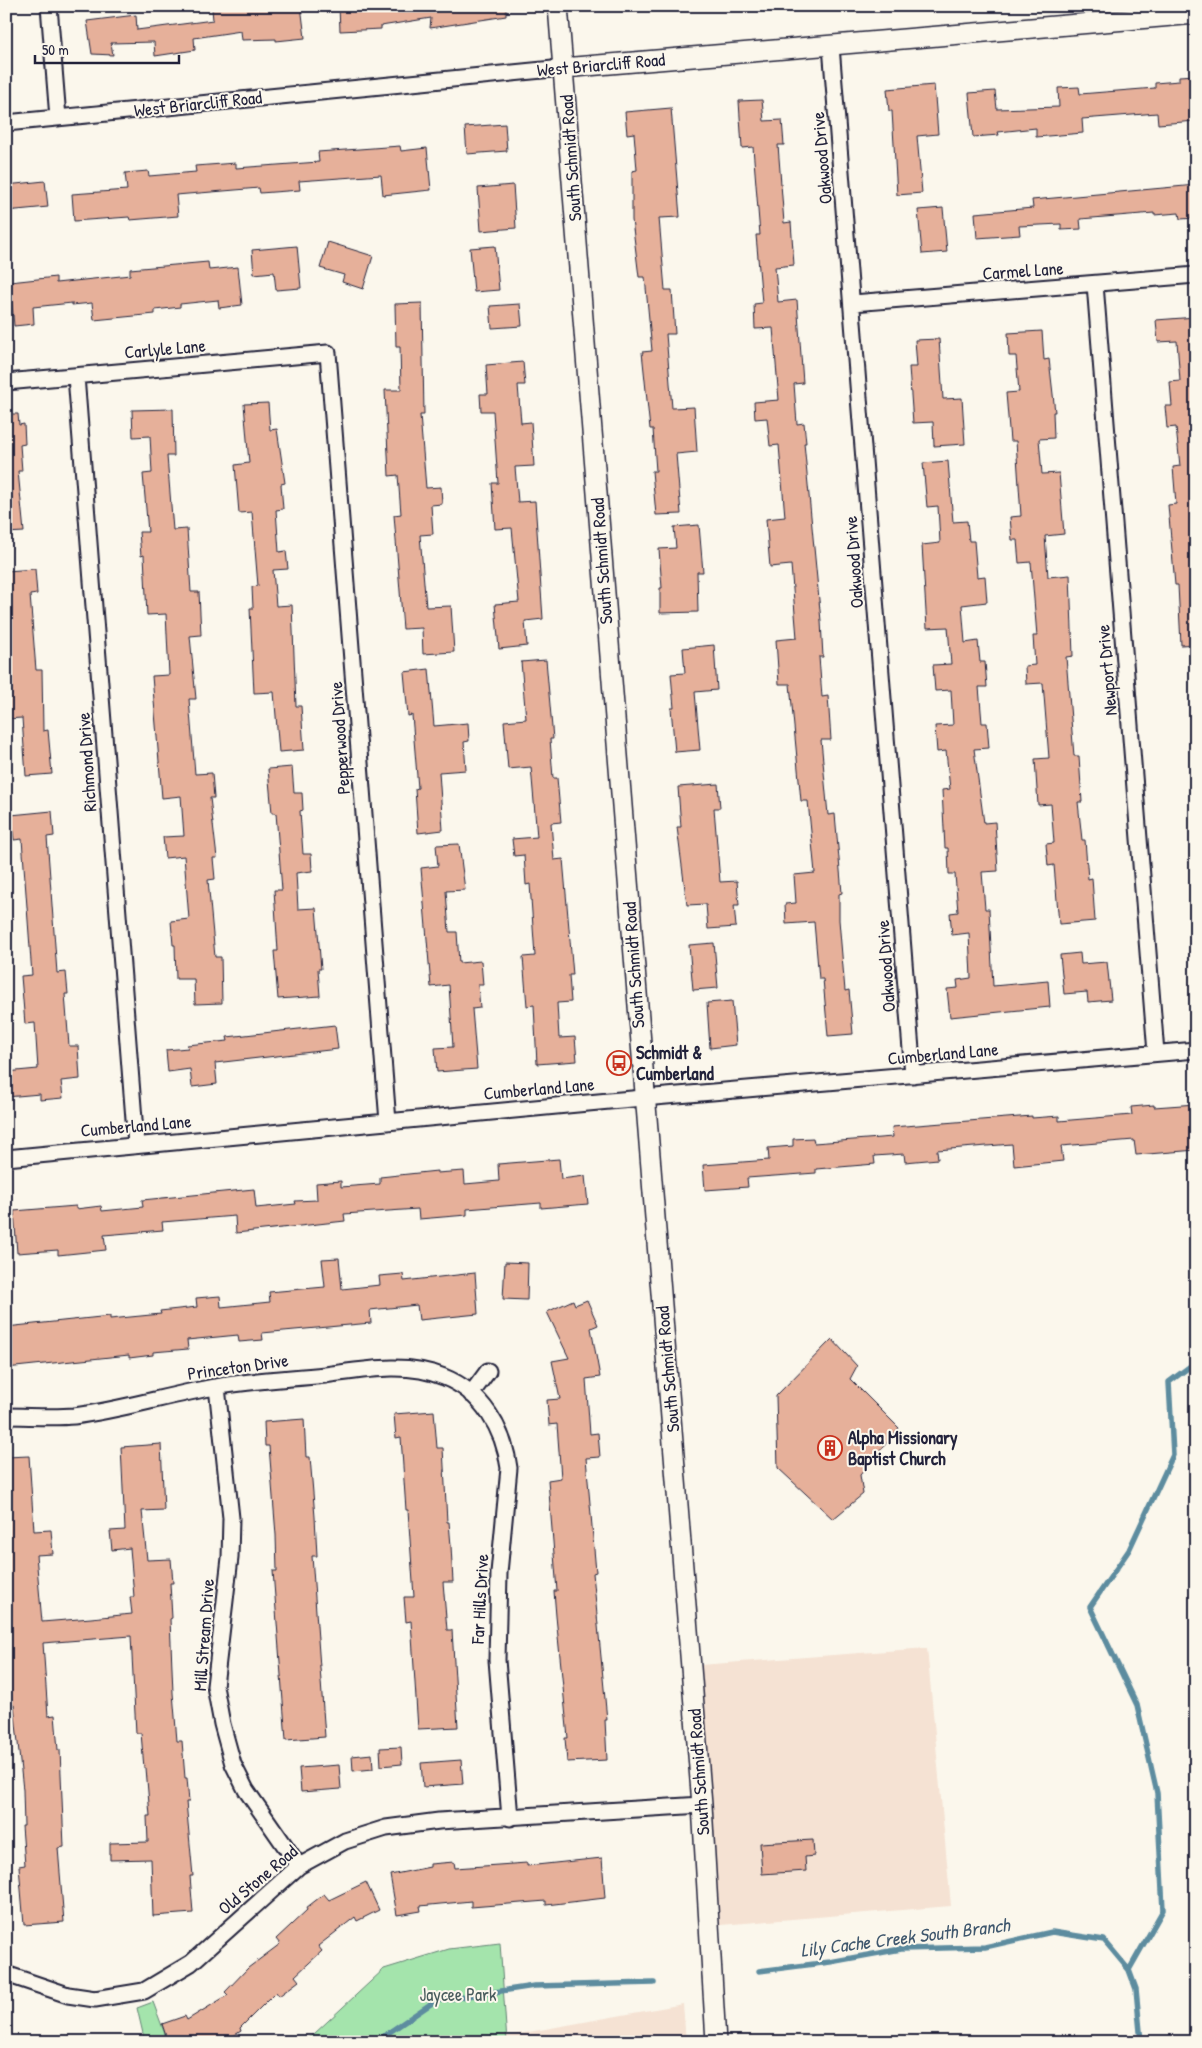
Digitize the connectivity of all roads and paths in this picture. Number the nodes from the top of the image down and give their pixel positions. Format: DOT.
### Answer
graph roads {
  1 [pos="49,6"];
  2 [pos="558,6"];
  3 [pos="1196,14"];
  4 [pos="831,46"];
  5 [pos="564,68"];
  6 [pos="58,118"];
  7 [pos="6,123"];
  8 [pos="1196,275"];
  9 [pos="1096,284"];
  10 [pos="853,303"];
  11 [pos="328,352"];
  12 [pos="76,376"];
  13 [pos="6,382"];
  14 [pos="1196,1050"];
  15 [pos="1156,1053"];
  16 [pos="913,1075"];
  17 [pos="644,1098"];
  18 [pos="388,1122"];
  19 [pos="136,1145"];
  20 [pos="6,1158"];
  21 [pos="488,1371"];
  22 [pos="216,1387"];
  23 [pos="471,1394"];
  24 [pos="6,1416"];
  25 [pos="702,1805"];
  26 [pos="510,1818"];
  27 [pos="298,1866"];
  28 [pos="6,1974"];
  29 [pos="716,2042"];
  1 -- 6 [label="street"];
  2 -- 5 [label="street, South Schmidt Road"];
  3 -- 4 [label="street, West Briarcliff Road"];
  4 -- 5 [label="street, West Briarcliff Road"];
  4 -- 10 [label="street, Oakwood Drive"];
  5 -- 6 [label="street, West Briarcliff Road"];
  5 -- 17 [label="street, South Schmidt Road"];
  6 -- 7 [label="street, West Briarcliff Road"];
  8 -- 9 [label="street, Carmel Lane"];
  9 -- 10 [label="street, Carmel Lane"];
  9 -- 15 [label="street, Newport Drive"];
  10 -- 16 [label="street, Oakwood Drive"];
  11 -- 12 [label="street, Carlyle Lane"];
  11 -- 18 [label="street, Pepperwood Drive"];
  12 -- 13 [label="street, Carlyle Lane"];
  12 -- 19 [label="street, Richmond Drive"];
  14 -- 15 [label="street, Cumberland Lane"];
  15 -- 16 [label="street, Cumberland Lane"];
  16 -- 17 [label="street, Cumberland Lane"];
  17 -- 18 [label="street, Cumberland Lane"];
  17 -- 25 [label="street, South Schmidt Road"];
  18 -- 19 [label="street, Cumberland Lane"];
  19 -- 20 [label="street, Cumberland Lane"];
  21 -- 23 [label="street"];
  22 -- 23 [label="street, Princeton Drive"];
  22 -- 24 [label="street, Princeton Drive"];
  22 -- 27 [label="street, Mill Stream Drive"];
  23 -- 26 [label="street, Far Hills Drive"];
  25 -- 26 [label="street, Old Stone Road"];
  25 -- 29 [label="street, South Schmidt Road"];
  26 -- 27 [label="street, Old Stone Road"];
  27 -- 28 [label="street, Old Stone Road"];
}
